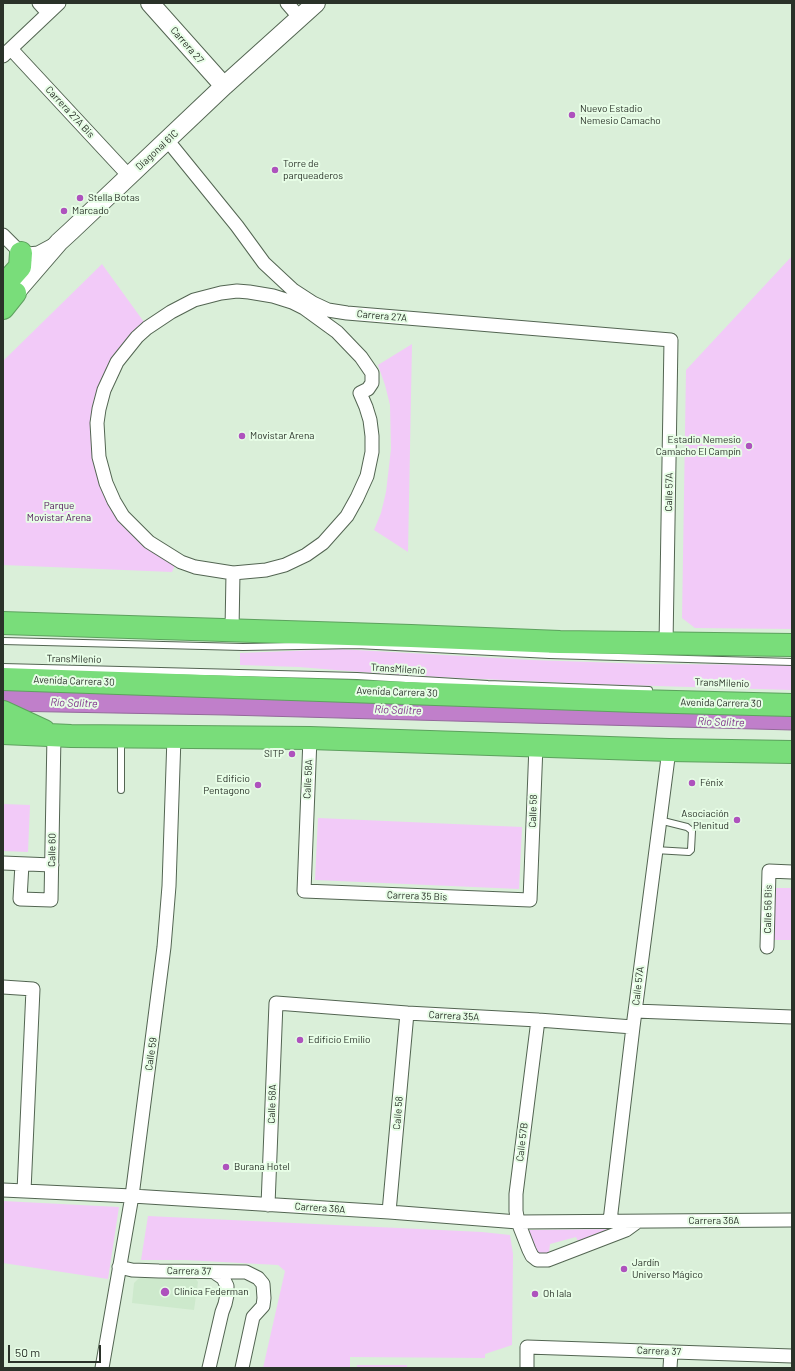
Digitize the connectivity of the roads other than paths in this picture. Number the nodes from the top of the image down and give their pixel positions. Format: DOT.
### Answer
graph roads {
  1 [pos="39,3"];
  2 [pos="59,3"];
  3 [pos="150,3"];
  4 [pos="287,3"];
  5 [pos="316,3"];
  6 [pos="48,13"];
  7 [pos="300,18"];
  8 [pos="7,52"];
  9 [pos="224,86"];
  10 [pos="168,140"];
  11 [pos="129,176"];
  12 [pos="3,235"];
  13 [pos="60,242"];
  14 [pos="21,253"];
  15 [pos="6,297"];
  16 [pos="671,340"];
  17 [pos="233,574"];
  18 [pos="3,612"];
  19 [pos="3,623"];
  20 [pos="46,624"];
  21 [pos="232,630"];
  22 [pos="3,641"];
  23 [pos="666,644"];
  24 [pos="792,645"];
  25 [pos="792,662"];
  26 [pos="3,667"];
  27 [pos="3,679"];
  28 [pos="657,691"];
  29 [pos="792,704"];
  30 [pos="12,717"];
  31 [pos="3,734"];
  32 [pos="54,735"];
  33 [pos="121,736"];
  34 [pos="174,737"];
  35 [pos="310,738"];
  36 [pos="536,745"];
  37 [pos="668,750"];
  38 [pos="792,752"];
  39 [pos="121,790"];
  40 [pos="659,820"];
  41 [pos="655,850"];
  42 [pos="3,863"];
  43 [pos="22,864"];
  44 [pos="52,865"];
  45 [pos="792,872"];
  46 [pos="304,891"];
  47 [pos="530,900"];
  48 [pos="767,947"];
  49 [pos="3,987"];
  50 [pos="276,1003"];
  51 [pos="635,1011"];
  52 [pos="407,1013"];
  53 [pos="792,1018"];
  54 [pos="538,1020"];
  55 [pos="632,1027"];
  56 [pos="3,1190"];
  57 [pos="24,1191"];
  58 [pos="132,1196"];
  59 [pos="268,1205"];
  60 [pos="389,1212"];
  61 [pos="792,1220"];
  62 [pos="610,1221"];
  63 [pos="518,1222"];
  64 [pos="636,1222"];
  65 [pos="119,1267"];
  66 [pos="214,1272"];
  67 [pos="671,1352"];
  68 [pos="792,1356"];
  69 [pos="102,1368"];
  70 [pos="209,1368"];
  71 [pos="242,1368"];
  72 [pos="527,1368"];
  73 [pos="670,1368"];
  1 -- 6 [label="street"];
  2 -- 6 [label="street"];
  3 -- 9 [label="main road, Carrera 27"];
  4 -- 7 [label="street"];
  5 -- 7 [label="main road, Diagonal 61C"];
  6 -- 8 [label="street"];
  7 -- 9 [label="main road, Diagonal 61C"];
  8 -- 11 [label="street, Carrera 27A Bis"];
  9 -- 10 [label="main road, Diagonal 61C"];
  10 -- 11 [label="main road, Diagonal 61C"];
  10 -- 16 [label="street, Carrera 27A"];
  11 -- 13 [label="main road, Diagonal 61C"];
  12 -- 14 [label="street"];
  13 -- 14 [label="street"];
  13 -- 15 [label="main road, Diagonal 61C"];
  14 -- 15 [label="highway"];
  16 -- 23 [label="street, Calle 57A"];
  17 -- 17 [label="street"];
  17 -- 21 [label="street"];
  18 -- 20 [label="highway"];
  19 -- 20 [label="highway"];
  20 -- 21 [label="highway"];
  21 -- 23 [label="highway"];
  22 -- 25 [label="lane, TransMilenio"];
  23 -- 24 [label="highway"];
  26 -- 28 [label="lane, TransMilenio"];
  27 -- 29 [label="highway, Avenida Carrera 30"];
  30 -- 32 [label="highway"];
  31 -- 32 [label="highway"];
  32 -- 33 [label="highway"];
  32 -- 44 [label="street, Calle 60"];
  33 -- 34 [label="highway"];
  33 -- 39 [label="lane"];
  34 -- 35 [label="highway"];
  34 -- 58 [label="street, Calle 59"];
  35 -- 36 [label="highway"];
  35 -- 46 [label="street, Calle 58A"];
  36 -- 37 [label="highway"];
  36 -- 47 [label="street, Calle 58"];
  37 -- 38 [label="highway"];
  37 -- 40 [label="street, Calle 57A"];
  40 -- 41 [label="street, Calle 57A"];
  40 -- 41 [label="lane"];
  41 -- 51 [label="street, Calle 57A"];
  42 -- 43 [label="street"];
  43 -- 44 [label="street"];
  43 -- 44 [label="street, Calle 60"];
  45 -- 48 [label="street, Calle 56 Bis"];
  46 -- 47 [label="street, Carrera 35 Bis"];
  49 -- 57 [label="street"];
  50 -- 52 [label="street, Carrera 35A"];
  50 -- 59 [label="street, Calle 58A"];
  51 -- 53 [label="street"];
  51 -- 55 [label="street, Calle 57A"];
  52 -- 54 [label="street, Carrera 35A"];
  52 -- 60 [label="street, Calle 58"];
  54 -- 55 [label="street, Carrera 35A"];
  54 -- 63 [label="street, Calle 57B"];
  55 -- 62 [label="street, Calle 57A"];
  56 -- 57 [label="street, Carrera 36A"];
  57 -- 58 [label="street, Carrera 36A"];
  58 -- 59 [label="street, Carrera 36A"];
  58 -- 65 [label="street, Calle 59"];
  59 -- 60 [label="street, Carrera 36A"];
  60 -- 63 [label="street, Carrera 36A"];
  61 -- 64 [label="street, Carrera 36A"];
  62 -- 63 [label="street, Carrera 36A"];
  62 -- 64 [label="street, Carrera 36A"];
  63 -- 64 [label="street, Calle 57B"];
  65 -- 66 [label="street, Carrera 37"];
  65 -- 69 [label="street, Calle 59"];
  66 -- 70 [label="street"];
  66 -- 71 [label="street, Carrera 37"];
  67 -- 68 [label="street, Carrera 37"];
  67 -- 72 [label="street, Carrera 37"];
  67 -- 73 [label="street"];
}
